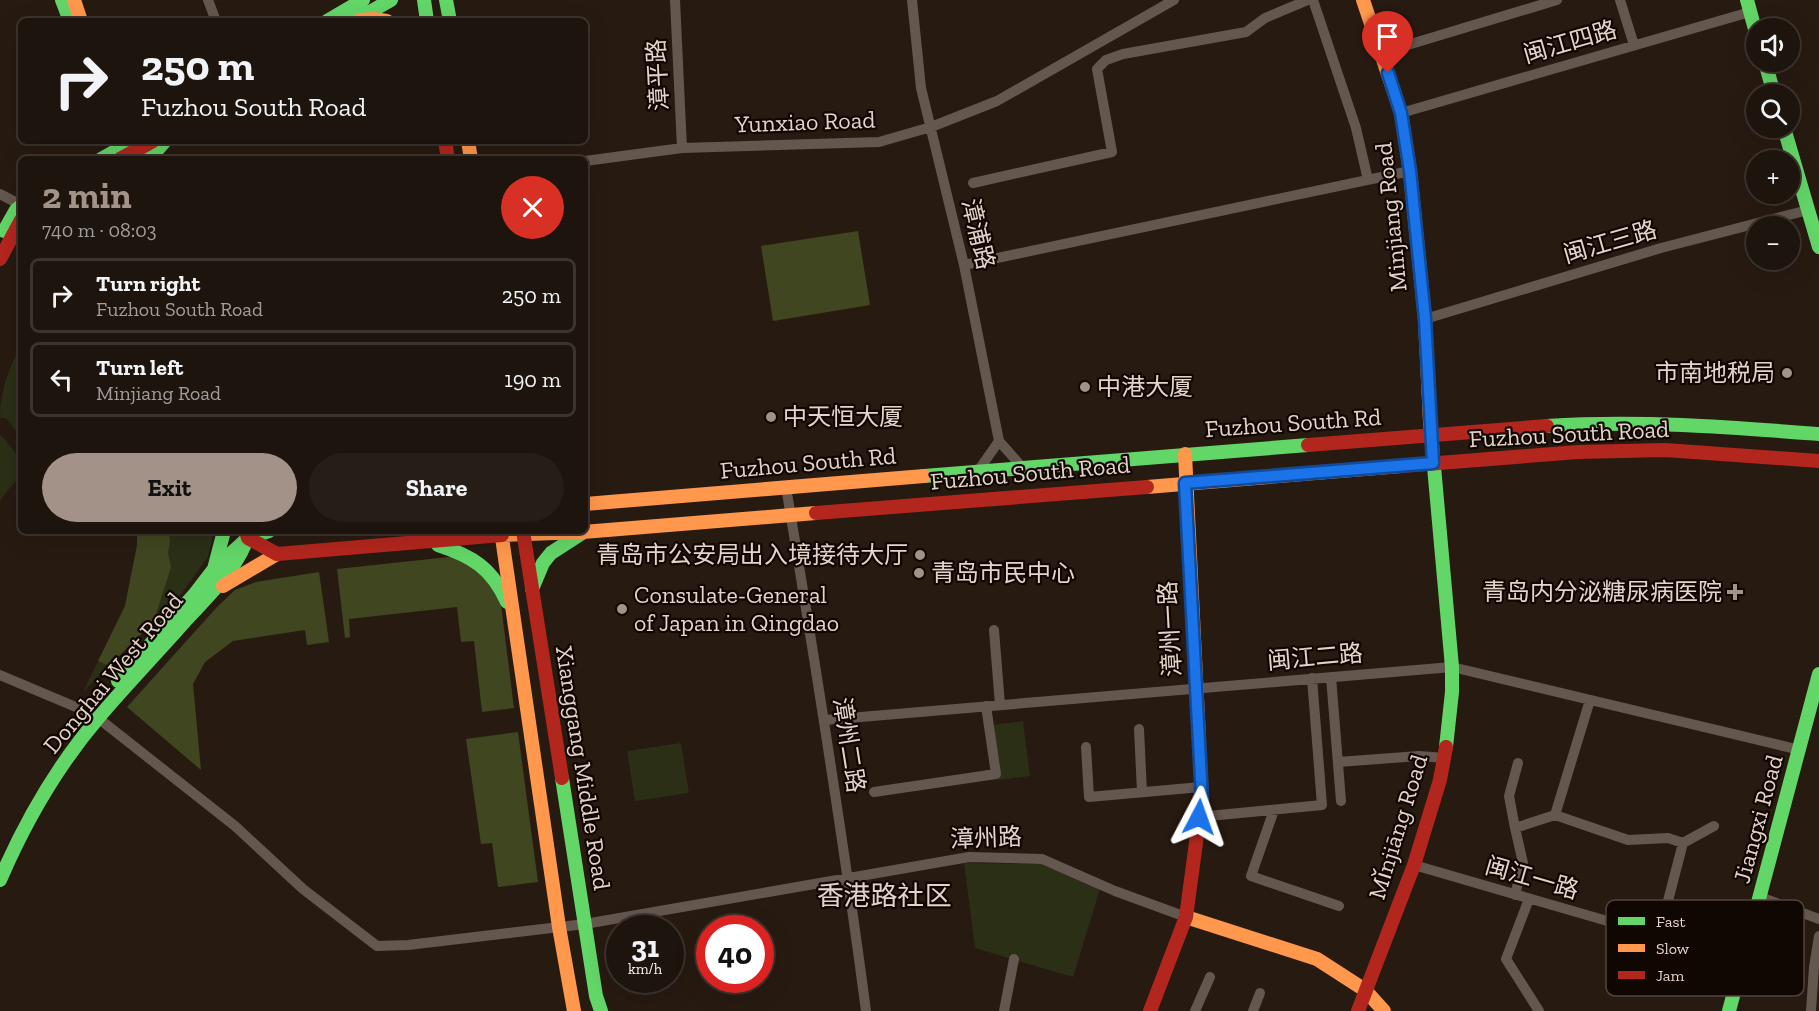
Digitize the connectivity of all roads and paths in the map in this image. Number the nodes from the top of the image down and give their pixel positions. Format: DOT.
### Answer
graph roads {
  1 [pos="62,0"];
  2 [pos="74,0"];
  3 [pos="208,0"];
  4 [pos="363,0"];
  5 [pos="391,0"];
  6 [pos="424,0"];
  7 [pos="446,0"];
  8 [pos="675,0"];
  9 [pos="912,0"];
  10 [pos="1174,0"];
  11 [pos="1308,0"];
  12 [pos="1313,0"];
  13 [pos="1363,0"];
  14 [pos="1557,0"];
  15 [pos="1620,0"];
  16 [pos="1749,6"];
  17 [pos="69,18"];
  18 [pos="80,18"];
  19 [pos="215,18"];
  20 [pos="332,18"];
  21 [pos="359,18"];
  22 [pos="427,18"];
  23 [pos="449,18"];
  24 [pos="1634,45"];
  25 [pos="1381,53"];
  26 [pos="1401,113"];
  27 [pos="931,127"];
  28 [pos="1787,138"];
  29 [pos="143,144"];
  30 [pos="162,144"];
  31 [pos="682,148"];
  32 [pos="123,150"];
  33 [pos="108,156"];
  34 [pos="152,156"];
  35 [pos="588,161"];
  36 [pos="1410,171"];
  37 [pos="1368,180"];
  38 [pos="973,183"];
  39 [pos="0,194"];
  40 [pos="18,203"];
  41 [pos="18,208"];
  42 [pos="1808,210"];
  43 [pos="18,226"];
  44 [pos="0,239"];
  45 [pos="1819,247"];
  46 [pos="0,259"];
  47 [pos="964,265"];
  48 [pos="1425,319"];
  49 [pos="1819,434"];
  50 [pos="1431,435"];
  51 [pos="999,441"];
  52 [pos="1185,454"];
  53 [pos="1819,461"];
  54 [pos="1433,463"];
  55 [pos="1022,467"];
  56 [pos="978,471"];
  57 [pos="1185,483"];
  58 [pos="786,487"];
  59 [pos="588,504"];
  60 [pos="791,515"];
  61 [pos="588,532"];
  62 [pos="223,534"];
  63 [pos="248,534"];
  64 [pos="494,534"];
  65 [pos="502,534"];
  66 [pos="523,534"];
  67 [pos="580,534"];
  68 [pos="430,542"];
  69 [pos="277,554"];
  70 [pos="214,569"];
  71 [pos="532,589"];
  72 [pos="207,598"];
  73 [pos="512,614"];
  74 [pos="994,630"];
  75 [pos="1452,667"];
  76 [pos="1819,674"];
  77 [pos="0,675"];
  78 [pos="1331,677"];
  79 [pos="1312,678"];
  80 [pos="1196,688"];
  81 [pos="1590,700"];
  82 [pos="1000,705"];
  83 [pos="986,706"];
  84 [pos="94,715"];
  85 [pos="825,720"];
  86 [pos="1139,729"];
  87 [pos="1086,747"];
  88 [pos="1800,750"];
  89 [pos="1445,758"];
  90 [pos="1338,762"];
  91 [pos="1518,763"];
  92 [pos="1201,787"];
  93 [pos="874,792"];
  94 [pos="1142,792"];
  95 [pos="1341,801"];
  96 [pos="1274,810"];
  97 [pos="1555,815"];
  98 [pos="1199,817"];
  99 [pos="1714,826"];
  100 [pos="1515,828"];
  101 [pos="1683,843"];
  102 [pos="0,856"];
  103 [pos="1414,865"];
  104 [pos="848,877"];
  105 [pos="0,880"];
  106 [pos="1515,894"];
  107 [pos="1760,897"];
  108 [pos="1529,898"];
  109 [pos="1668,900"];
  110 [pos="1759,900"];
  111 [pos="1768,900"];
  112 [pos="1339,906"];
  113 [pos="1804,913"];
  114 [pos="1186,917"];
  115 [pos="1819,919"];
  116 [pos="1606,920"];
  117 [pos="585,924"];
  118 [pos="559,927"];
  119 [pos="1819,936"];
  120 [pos="1014,959"];
  121 [pos="1210,977"];
  122 [pos="1365,990"];
  123 [pos="1260,993"];
  124 [pos="1733,996"];
  125 [pos="574,1011"];
  126 [pos="601,1011"];
  127 [pos="866,1011"];
  128 [pos="1004,1011"];
  129 [pos="1150,1011"];
  130 [pos="1195,1011"];
  131 [pos="1253,1011"];
  132 [pos="1358,1011"];
  133 [pos="1384,1011"];
  134 [pos="1539,1011"];
  135 [pos="1729,1011"];
  136 [pos="1811,1011"];
  1 -- 17 [label="main road"];
  2 -- 18 [label="main road"];
  3 -- 19 [label="street"];
  4 -- 20 [label="main road"];
  5 -- 21 [label="main road"];
  6 -- 22 [label="main road"];
  7 -- 23 [label="main road"];
  8 -- 31 [label="street, 漳平路"];
  9 -- 27 [label="street, 漳浦路"];
  10 -- 27 [label="street, Yunxiao Road"];
  11 -- 38 [label="street"];
  12 -- 37 [label="street"];
  13 -- 25 [label="main road, Minjiang Road"];
  14 -- 25 [label="street"];
  15 -- 24 [label="street"];
  16 -- 24 [label="street, 闽江四路"];
  24 -- 26 [label="street, 闽江四路"];
  25 -- 26 [label="main road, Minjiang Road"];
  26 -- 36 [label="main road, Minjiang Road"];
  27 -- 31 [label="street, Yunxiao Road"];
  27 -- 47 [label="street, 漳浦路"];
  28 -- 42 [label="main road"];
  29 -- 32 [label="main road"];
  30 -- 34 [label="main road"];
  31 -- 35 [label="street, Yunxiao Road"];
  32 -- 33 [label="main road"];
  36 -- 37 [label="street"];
  36 -- 48 [label="main road, Minjiang Road"];
  37 -- 47 [label="street"];
  39 -- 40 [label="street"];
  41 -- 44 [label="main road"];
  42 -- 45 [label="main road"];
  42 -- 48 [label="street, 闽江三路"];
  43 -- 46 [label="main road"];
  47 -- 51 [label="street, 漳浦路"];
  48 -- 50 [label="main road, Minjiang Road"];
  49 -- 50 [label="main road, Fuzhou South Road"];
  50 -- 52 [label="main road, Fuzhou South Rd"];
  50 -- 54 [label="main road, Mǐnjiāng Road"];
  51 -- 55 [label="street"];
  51 -- 56 [label="street"];
  52 -- 55 [label="main road, Fuzhou South Rd"];
  52 -- 57 [label="main road, 漳州一路"];
  53 -- 54 [label="main road, Fuzhou South Road"];
  54 -- 57 [label="main road, Fuzhou South Road"];
  54 -- 75 [label="main road, Mǐnjiāng Road"];
  55 -- 56 [label="main road, Fuzhou South Rd"];
  56 -- 58 [label="main road, Fuzhou South Rd"];
  57 -- 60 [label="main road, Fuzhou South Road"];
  57 -- 80 [label="main road, 漳州一路"];
  58 -- 59 [label="main road, Fuzhou South Rd"];
  58 -- 60 [label="street, 漳州二路"];
  60 -- 61 [label="main road, Fuzhou South Road"];
  60 -- 85 [label="street, 漳州二路"];
  62 -- 70 [label="main road, Donghai West Road"];
  63 -- 69 [label="main road"];
  63 -- 70 [label="main road"];
  63 -- 72 [label="main road, Donghai West Road"];
  64 -- 68 [label="main road, Fuzhou South Road"];
  65 -- 73 [label="main road, Xianggang Middle Road"];
  66 -- 71 [label="main road, Xianggang Middle Road"];
  67 -- 71 [label="main road"];
  68 -- 69 [label="main road, Fuzhou South Road"];
  68 -- 73 [label="main road"];
  69 -- 72 [label="main road"];
  70 -- 84 [label="main road, Donghai West Road"];
  71 -- 117 [label="main road, Xianggang Middle Road"];
  72 -- 84 [label="main road, Donghai West Road"];
  73 -- 118 [label="main road, Xianggang Middle Road"];
  74 -- 82 [label="street"];
  75 -- 78 [label="street, 闽江二路"];
  75 -- 81 [label="street, 闽江二路"];
  75 -- 89 [label="main road, Mǐnjiāng Road"];
  76 -- 88 [label="main road, Jiangxi Road"];
  77 -- 84 [label="street, 漳州路"];
  78 -- 79 [label="street, 闽江二路"];
  78 -- 90 [label="street"];
  79 -- 80 [label="street, 闽江二路"];
  79 -- 96 [label="street"];
  80 -- 82 [label="street, 闽江二路"];
  80 -- 92 [label="main road, 漳州一路"];
  81 -- 88 [label="street, 闽江二路"];
  81 -- 97 [label="street"];
  82 -- 83 [label="street, 闽江二路"];
  83 -- 85 [label="street, 闽江二路"];
  83 -- 93 [label="street"];
  84 -- 102 [label="main road, Donghai West Road"];
  84 -- 105 [label="main road, Donghai West Road"];
  84 -- 118 [label="street, 漳州路"];
  85 -- 104 [label="street, 漳州二路"];
  86 -- 94 [label="street"];
  87 -- 94 [label="street"];
  88 -- 107 [label="main road, Jiangxi Road"];
  89 -- 90 [label="street"];
  89 -- 103 [label="main road, Mǐnjiāng Road"];
  90 -- 95 [label="street"];
  91 -- 100 [label="street"];
  92 -- 94 [label="street"];
  92 -- 98 [label="main road, 漳州一路"];
  96 -- 98 [label="street"];
  96 -- 112 [label="street"];
  97 -- 100 [label="street"];
  97 -- 101 [label="street"];
  98 -- 114 [label="main road, 漳州一路"];
  99 -- 101 [label="street"];
  100 -- 106 [label="street"];
  101 -- 109 [label="street"];
  103 -- 106 [label="street, 闽江一路"];
  103 -- 122 [label="main road, Mǐnjiāng Road"];
  104 -- 114 [label="street, 漳州路"];
  104 -- 117 [label="street, 漳州路"];
  104 -- 127 [label="street, 漳州二路"];
  106 -- 108 [label="street, 闽江一路"];
  107 -- 110 [label="main road, Jiangxi Road"];
  107 -- 111 [label="street"];
  108 -- 116 [label="street, 闽江一路"];
  108 -- 134 [label="street"];
  113 -- 115 [label="street"];
  114 -- 122 [label="main road, 漳州路"];
  114 -- 129 [label="main road, 漳州一路"];
  117 -- 118 [label="street, 漳州路"];
  117 -- 126 [label="main road, Xianggang Middle Road"];
  118 -- 125 [label="main road, Xianggang Middle Road"];
  119 -- 136 [label="street"];
  120 -- 128 [label="street"];
  121 -- 130 [label="street"];
  122 -- 132 [label="main road, Mǐnjiāng Road"];
  122 -- 133 [label="main road, 漳州路"];
  123 -- 131 [label="street"];
  124 -- 135 [label="main road, Jiangxi Road"];
}
